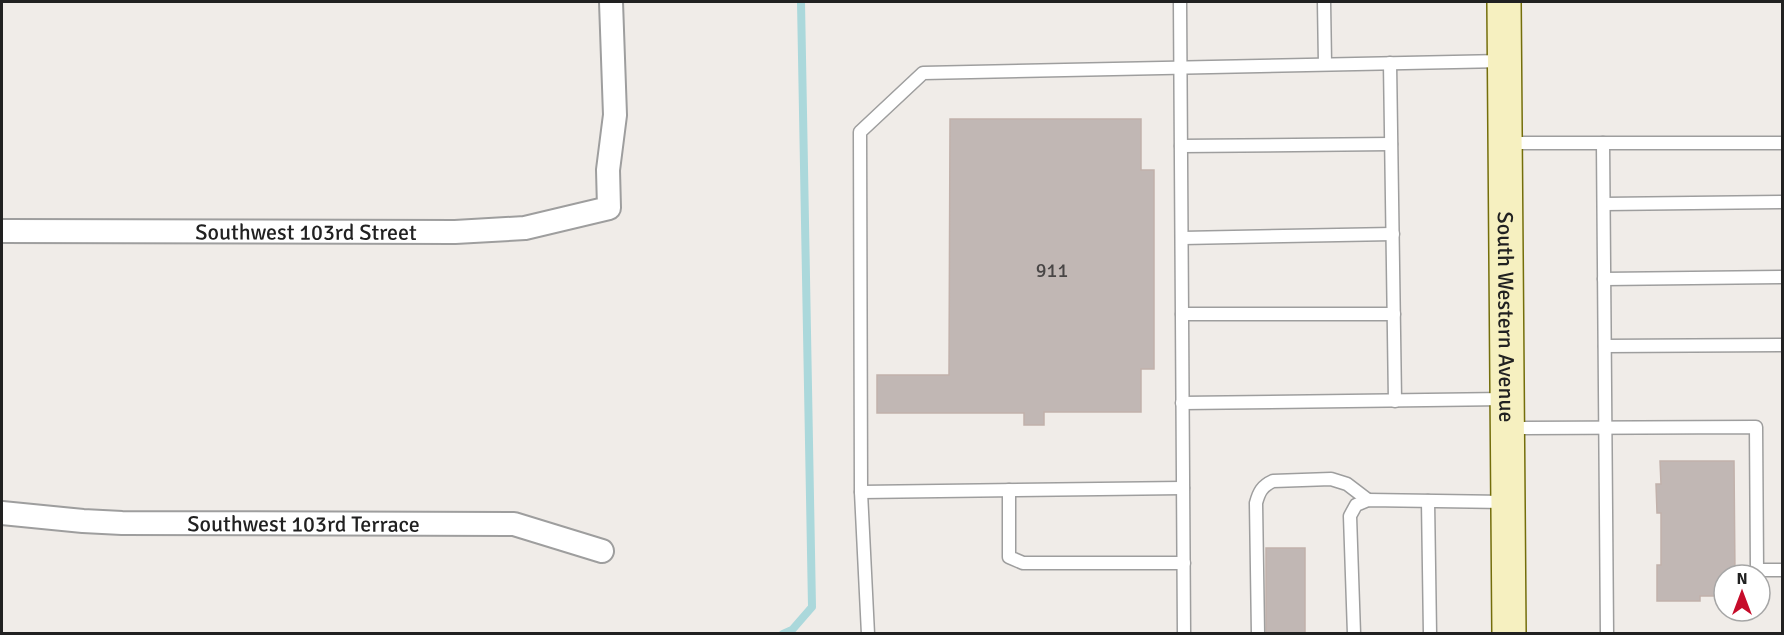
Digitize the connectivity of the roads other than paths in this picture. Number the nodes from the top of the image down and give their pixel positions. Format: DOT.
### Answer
graph roads {
  1 [pos="611,2"];
  2 [pos="1180,2"];
  3 [pos="1324,2"];
  4 [pos="1504,2"];
  5 [pos="1504,60"];
  6 [pos="1390,63"];
  7 [pos="1325,64"];
  8 [pos="1181,67"];
  9 [pos="1505,143"];
  10 [pos="1603,143"];
  11 [pos="1782,143"];
  12 [pos="1391,144"];
  13 [pos="1181,146"];
  14 [pos="1782,202"];
  15 [pos="1604,204"];
  16 [pos="2,231"];
  17 [pos="1393,234"];
  18 [pos="1182,238"];
  19 [pos="1782,277"];
  20 [pos="1605,279"];
  21 [pos="1182,314"];
  22 [pos="1394,314"];
  23 [pos="1782,345"];
  24 [pos="1605,346"];
  25 [pos="1395,401"];
  26 [pos="1182,403"];
  27 [pos="1507,414"];
  28 [pos="1606,428"];
  29 [pos="1183,488"];
  30 [pos="1009,490"];
  31 [pos="861,492"];
  32 [pos="1368,500"];
  33 [pos="1428,501"];
  34 [pos="1508,502"];
  35 [pos="2,513"];
  36 [pos="602,551"];
  37 [pos="1184,564"];
  38 [pos="1782,570"];
  39 [pos="868,633"];
  40 [pos="1184,633"];
  41 [pos="1258,633"];
  42 [pos="1354,633"];
  43 [pos="1430,633"];
  44 [pos="1509,633"];
  45 [pos="1607,633"];
  1 -- 16 [label="street, Southwest 103rd Street"];
  2 -- 8 [label="lane"];
  3 -- 7 [label="lane"];
  4 -- 5 [label="main road, South Western Avenue"];
  5 -- 6 [label="lane"];
  5 -- 9 [label="main road, South Western Avenue"];
  6 -- 7 [label="lane"];
  6 -- 12 [label="lane"];
  7 -- 8 [label="lane"];
  8 -- 13 [label="lane"];
  8 -- 31 [label="lane"];
  9 -- 10 [label="lane"];
  9 -- 27 [label="main road, South Western Avenue"];
  10 -- 11 [label="lane"];
  10 -- 15 [label="lane"];
  12 -- 13 [label="lane"];
  12 -- 17 [label="lane"];
  13 -- 18 [label="lane"];
  14 -- 15 [label="lane"];
  15 -- 20 [label="lane"];
  17 -- 18 [label="lane"];
  17 -- 22 [label="lane"];
  18 -- 21 [label="lane"];
  19 -- 20 [label="lane"];
  20 -- 24 [label="lane"];
  21 -- 22 [label="lane"];
  21 -- 26 [label="lane"];
  22 -- 25 [label="lane"];
  23 -- 24 [label="lane"];
  24 -- 28 [label="lane"];
  25 -- 26 [label="lane"];
  25 -- 27 [label="lane"];
  26 -- 29 [label="lane"];
  27 -- 28 [label="lane"];
  27 -- 34 [label="main road, South Western Avenue"];
  28 -- 38 [label="lane"];
  28 -- 45 [label="lane"];
  29 -- 30 [label="lane"];
  29 -- 37 [label="lane"];
  30 -- 31 [label="lane"];
  30 -- 37 [label="lane"];
  31 -- 39 [label="lane"];
  32 -- 33 [label="lane"];
  32 -- 41 [label="lane"];
  32 -- 42 [label="lane"];
  33 -- 34 [label="lane"];
  33 -- 43 [label="lane"];
  34 -- 44 [label="main road, South Western Avenue"];
  35 -- 36 [label="street, Southwest 103rd Terrace"];
  37 -- 40 [label="lane"];
}
